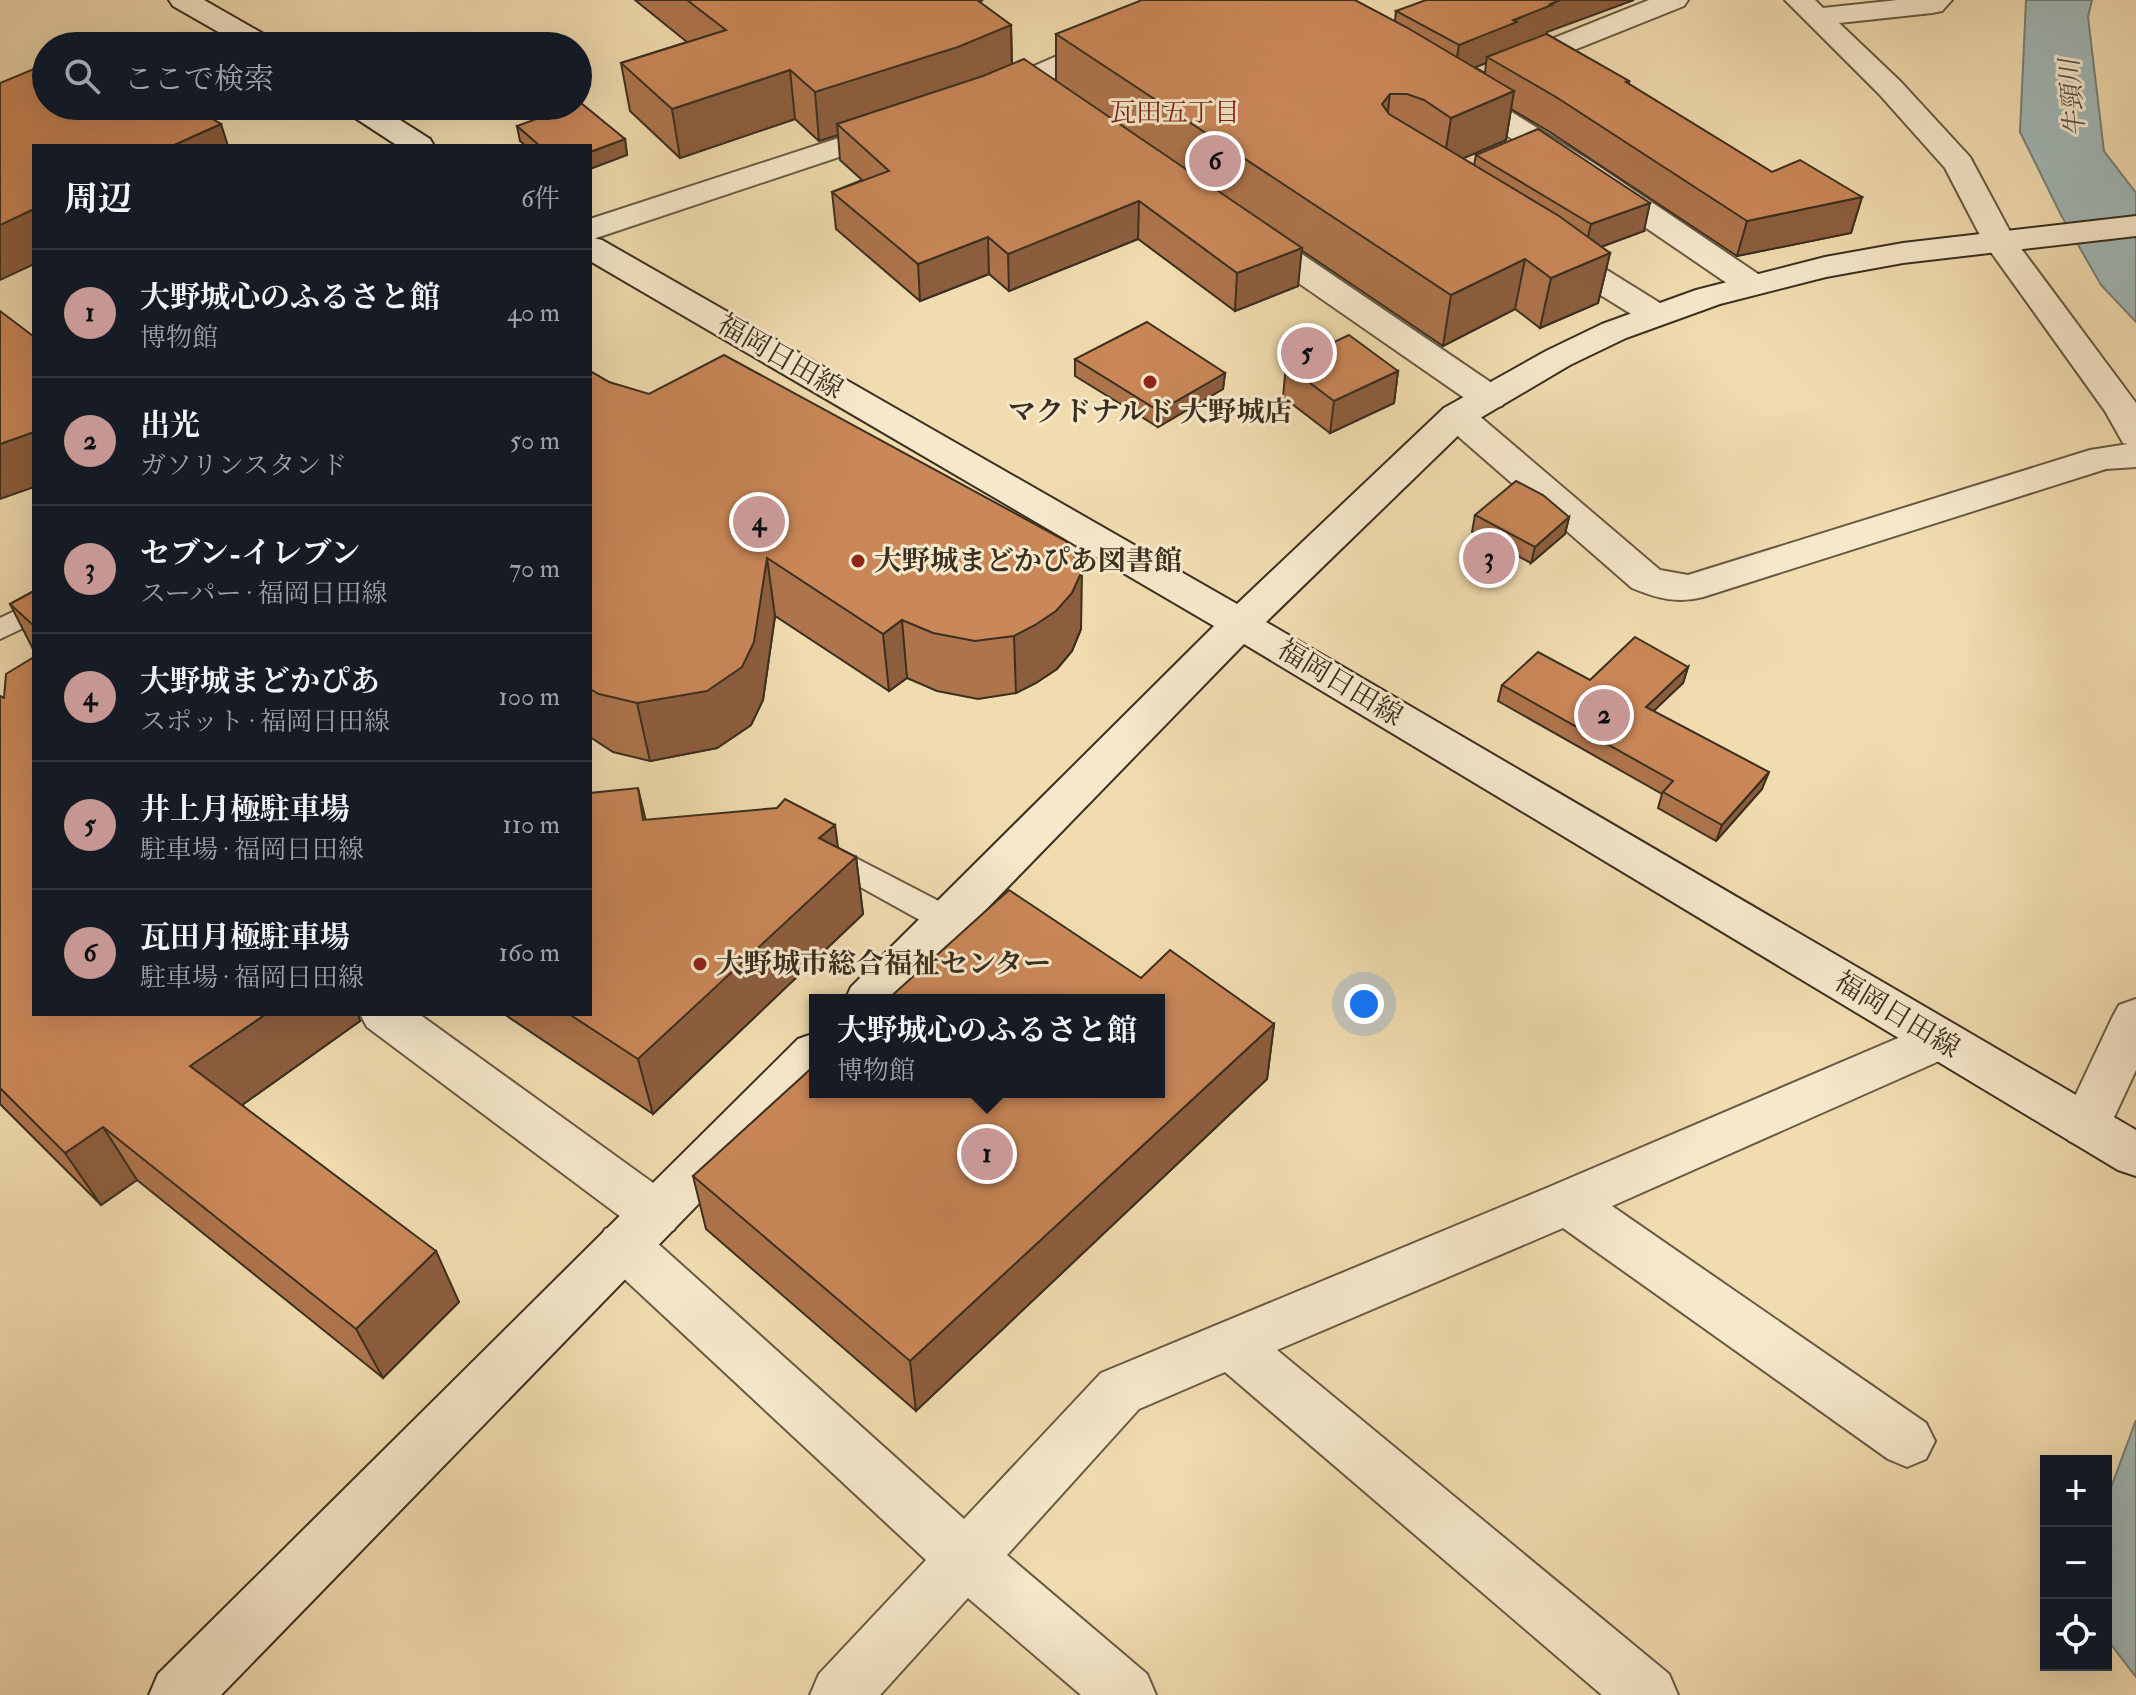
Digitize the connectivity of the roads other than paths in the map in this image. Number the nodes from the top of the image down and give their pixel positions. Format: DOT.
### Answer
graph roads {
  1 [pos="183,0"];
  2 [pos="1211,0"];
  3 [pos="1674,0"];
  4 [pos="1938,0"];
  5 [pos="1808,8"];
  6 [pos="239,32"];
  7 [pos="959,108"];
  8 [pos="379,120"];
  9 [pos="920,121"];
  10 [pos="416,144"];
  11 [pos="1219,212"];
  12 [pos="2136,226"];
  13 [pos="1522,232"];
  14 [pos="2015,239"];
  15 [pos="595,251"];
  16 [pos="1752,285"];
  17 [pos="1656,315"];
  18 [pos="1473,407"];
  19 [pos="2136,435"];
  20 [pos="2136,455"];
  21 [pos="32,612"];
  22 [pos="1240,624"];
  23 [pos="0,630"];
  24 [pos="799,839"];
  25 [pos="947,920"];
  26 [pos="874,994"];
  27 [pos="386,1016"];
  28 [pos="2136,1018"];
  29 [pos="1938,1040"];
  30 [pos="809,1059"];
  31 [pos="2086,1126"];
  32 [pos="2136,1155"];
  33 [pos="1567,1203"];
  34 [pos="639,1230"];
  35 [pos="1233,1346"];
  36 [pos="1907,1441"];
  37 [pos="966,1558"];
  38 [pos="179,1695"];
  39 [pos="840,1695"];
  40 [pos="1126,1695"];
  41 [pos="1648,1695"];
  1 -- 6 [label="street"];
  2 -- 7 [label="street"];
  3 -- 16 [label="street"];
  4 -- 5 [label="street"];
  5 -- 14 [label="street"];
  8 -- 10 [label="street"];
  9 -- 15 [label="street"];
  11 -- 18 [label="street"];
  12 -- 14 [label="street"];
  13 -- 17 [label="street"];
  14 -- 16 [label="street"];
  14 -- 19 [label="street"];
  15 -- 22 [label="street, 福岡日田線"];
  16 -- 17 [label="street"];
  17 -- 18 [label="street"];
  18 -- 20 [label="street"];
  18 -- 22 [label="street"];
  21 -- 23 [label="lane"];
  22 -- 25 [label="street"];
  22 -- 29 [label="street, 福岡日田線"];
  24 -- 25 [label="lane"];
  25 -- 26 [label="street"];
  27 -- 34 [label="street"];
  28 -- 31 [label="street"];
  29 -- 31 [label="street, 福岡日田線"];
  29 -- 33 [label="street"];
  30 -- 34 [label="street"];
  31 -- 32 [label="street, 福岡日田線"];
  33 -- 35 [label="street"];
  33 -- 36 [label="street"];
  34 -- 37 [label="street"];
  34 -- 38 [label="street"];
  35 -- 37 [label="street"];
  35 -- 41 [label="street"];
  37 -- 39 [label="street"];
  37 -- 40 [label="street"];
}
